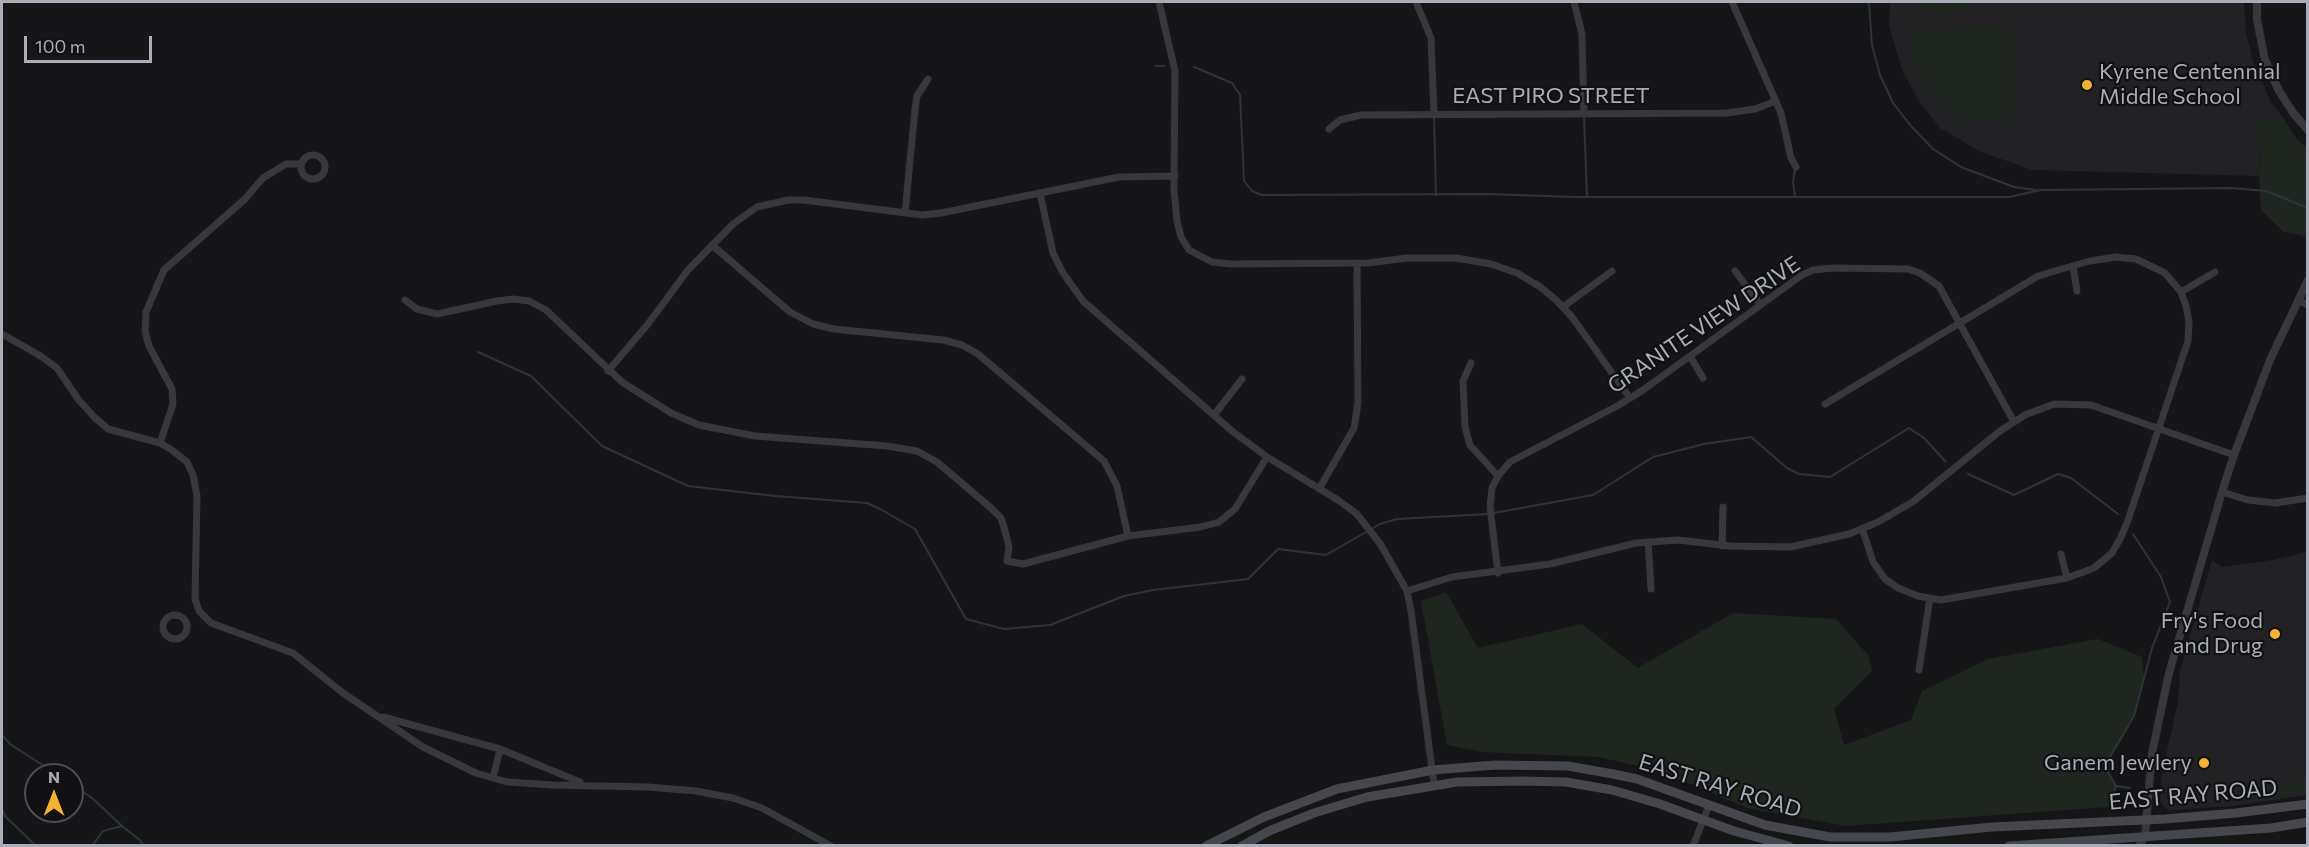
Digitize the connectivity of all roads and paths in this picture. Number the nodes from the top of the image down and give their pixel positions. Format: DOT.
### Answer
graph roads {
  1 [pos="1159,2"];
  2 [pos="1416,2"];
  3 [pos="1574,2"];
  4 [pos="1732,2"];
  5 [pos="2257,2"];
  6 [pos="928,79"];
  7 [pos="1776,101"];
  8 [pos="1434,114"];
  9 [pos="1584,114"];
  10 [pos="1329,129"];
  11 [pos="2307,130"];
  12 [pos="301,164"];
  13 [pos="1796,167"];
  14 [pos="1175,176"];
  15 [pos="1040,193"];
  16 [pos="905,213"];
  17 [pos="712,245"];
  18 [pos="1358,263"];
  19 [pos="2073,266"];
  20 [pos="1612,270"];
  21 [pos="1735,271"];
  22 [pos="2215,272"];
  23 [pos="2307,280"];
  24 [pos="2078,291"];
  25 [pos="2181,292"];
  26 [pos="405,300"];
  27 [pos="2298,300"];
  28 [pos="1760,304"];
  29 [pos="2307,305"];
  30 [pos="1563,307"];
  31 [pos="1959,323"];
  32 [pos="2,334"];
  33 [pos="1690,356"];
  34 [pos="1471,363"];
  35 [pos="608,371"];
  36 [pos="1703,378"];
  37 [pos="1242,379"];
  38 [pos="1630,398"];
  39 [pos="1825,404"];
  40 [pos="1214,415"];
  41 [pos="2014,422"];
  42 [pos="2158,427"];
  43 [pos="160,443"];
  44 [pos="2234,455"];
  45 [pos="1267,457"];
  46 [pos="1498,476"];
  47 [pos="1319,489"];
  48 [pos="2222,492"];
  49 [pos="2307,498"];
  50 [pos="1723,507"];
  51 [pos="1862,528"];
  52 [pos="1128,536"];
  53 [pos="1648,542"];
  54 [pos="1722,546"];
  55 [pos="2061,554"];
  56 [pos="1498,573"];
  57 [pos="2067,578"];
  58 [pos="1651,589"];
  59 [pos="1407,591"];
  60 [pos="1930,598"];
  61 [pos="199,611"];
  62 [pos="185,620"];
  63 [pos="1919,670"];
  64 [pos="377,715"];
  65 [pos="500,749"];
  66 [pos="1433,770"];
  67 [pos="493,778"];
  68 [pos="1434,784"];
  69 [pos="588,785"];
  70 [pos="2307,804"];
  71 [pos="1710,805"];
  72 [pos="1704,820"];
  73 [pos="2307,822"];
  74 [pos="2147,832"];
  75 [pos="831,846"];
  76 [pos="1206,846"];
  77 [pos="1242,846"];
  78 [pos="1693,846"];
  79 [pos="1789,846"];
  80 [pos="2009,846"];
  81 [pos="2139,846"];
  1 -- 14 [label="street"];
  2 -- 8 [label="street"];
  3 -- 9 [label="street"];
  4 -- 7 [label="street"];
  5 -- 11 [label="street"];
  6 -- 16 [label="street"];
  7 -- 9 [label="street, EAST PIRO STREET"];
  7 -- 13 [label="street"];
  8 -- 9 [label="street, EAST PIRO STREET"];
  8 -- 10 [label="street, EAST PIRO STREET"];
  12 -- 43 [label="street"];
  14 -- 15 [label="street"];
  14 -- 18 [label="street"];
  15 -- 16 [label="street"];
  15 -- 40 [label="street"];
  16 -- 17 [label="street"];
  17 -- 35 [label="street"];
  17 -- 52 [label="street"];
  18 -- 30 [label="street"];
  18 -- 47 [label="street"];
  19 -- 24 [label="street"];
  19 -- 25 [label="street"];
  19 -- 31 [label="street"];
  20 -- 30 [label="street"];
  21 -- 28 [label="street"];
  22 -- 25 [label="street"];
  23 -- 27 [label="street"];
  25 -- 42 [label="street"];
  26 -- 35 [label="street"];
  27 -- 29 [label="street"];
  27 -- 44 [label="street"];
  28 -- 31 [label="street, GRANITE VIEW DRIVE"];
  28 -- 33 [label="street, GRANITE VIEW DRIVE"];
  30 -- 38 [label="street"];
  31 -- 39 [label="street"];
  31 -- 41 [label="street, GRANITE VIEW DRIVE"];
  32 -- 43 [label="street"];
  33 -- 36 [label="street"];
  33 -- 38 [label="street, GRANITE VIEW DRIVE"];
  34 -- 46 [label="street"];
  35 -- 52 [label="street"];
  37 -- 40 [label="street"];
  38 -- 46 [label="street, GRANITE VIEW DRIVE"];
  40 -- 45 [label="street"];
  41 -- 42 [label="street"];
  41 -- 51 [label="street"];
  42 -- 44 [label="street"];
  42 -- 57 [label="street"];
  43 -- 61 [label="street"];
  44 -- 48 [label="street"];
  45 -- 47 [label="street"];
  45 -- 52 [label="street"];
  46 -- 56 [label="street"];
  47 -- 59 [label="street"];
  48 -- 49 [label="street"];
  48 -- 74 [label="street"];
  50 -- 54 [label="street"];
  51 -- 54 [label="street"];
  51 -- 60 [label="street"];
  53 -- 54 [label="street"];
  53 -- 56 [label="street"];
  53 -- 58 [label="street"];
  55 -- 57 [label="street"];
  56 -- 59 [label="street"];
  57 -- 60 [label="street"];
  59 -- 66 [label="street"];
  60 -- 63 [label="street"];
  61 -- 62 [label="street"];
  61 -- 64 [label="street"];
  64 -- 65 [label="street"];
  64 -- 67 [label="street"];
  65 -- 67 [label="street"];
  65 -- 69 [label="street"];
  66 -- 68 [label="street"];
  66 -- 71 [label="main road, EAST RAY ROAD"];
  66 -- 76 [label="main road, EAST RAY ROAD"];
  67 -- 69 [label="street"];
  68 -- 72 [label="main road, EAST RAY ROAD"];
  68 -- 77 [label="main road, EAST RAY ROAD"];
  69 -- 75 [label="street"];
  70 -- 74 [label="main road, EAST RAY ROAD"];
  71 -- 72 [label="street"];
  71 -- 74 [label="main road, EAST RAY ROAD"];
  72 -- 78 [label="street"];
  72 -- 79 [label="main road, EAST RAY ROAD"];
  73 -- 74 [label="main road, EAST RAY ROAD"];
  74 -- 80 [label="main road, EAST RAY ROAD"];
  74 -- 81 [label="street"];
}
